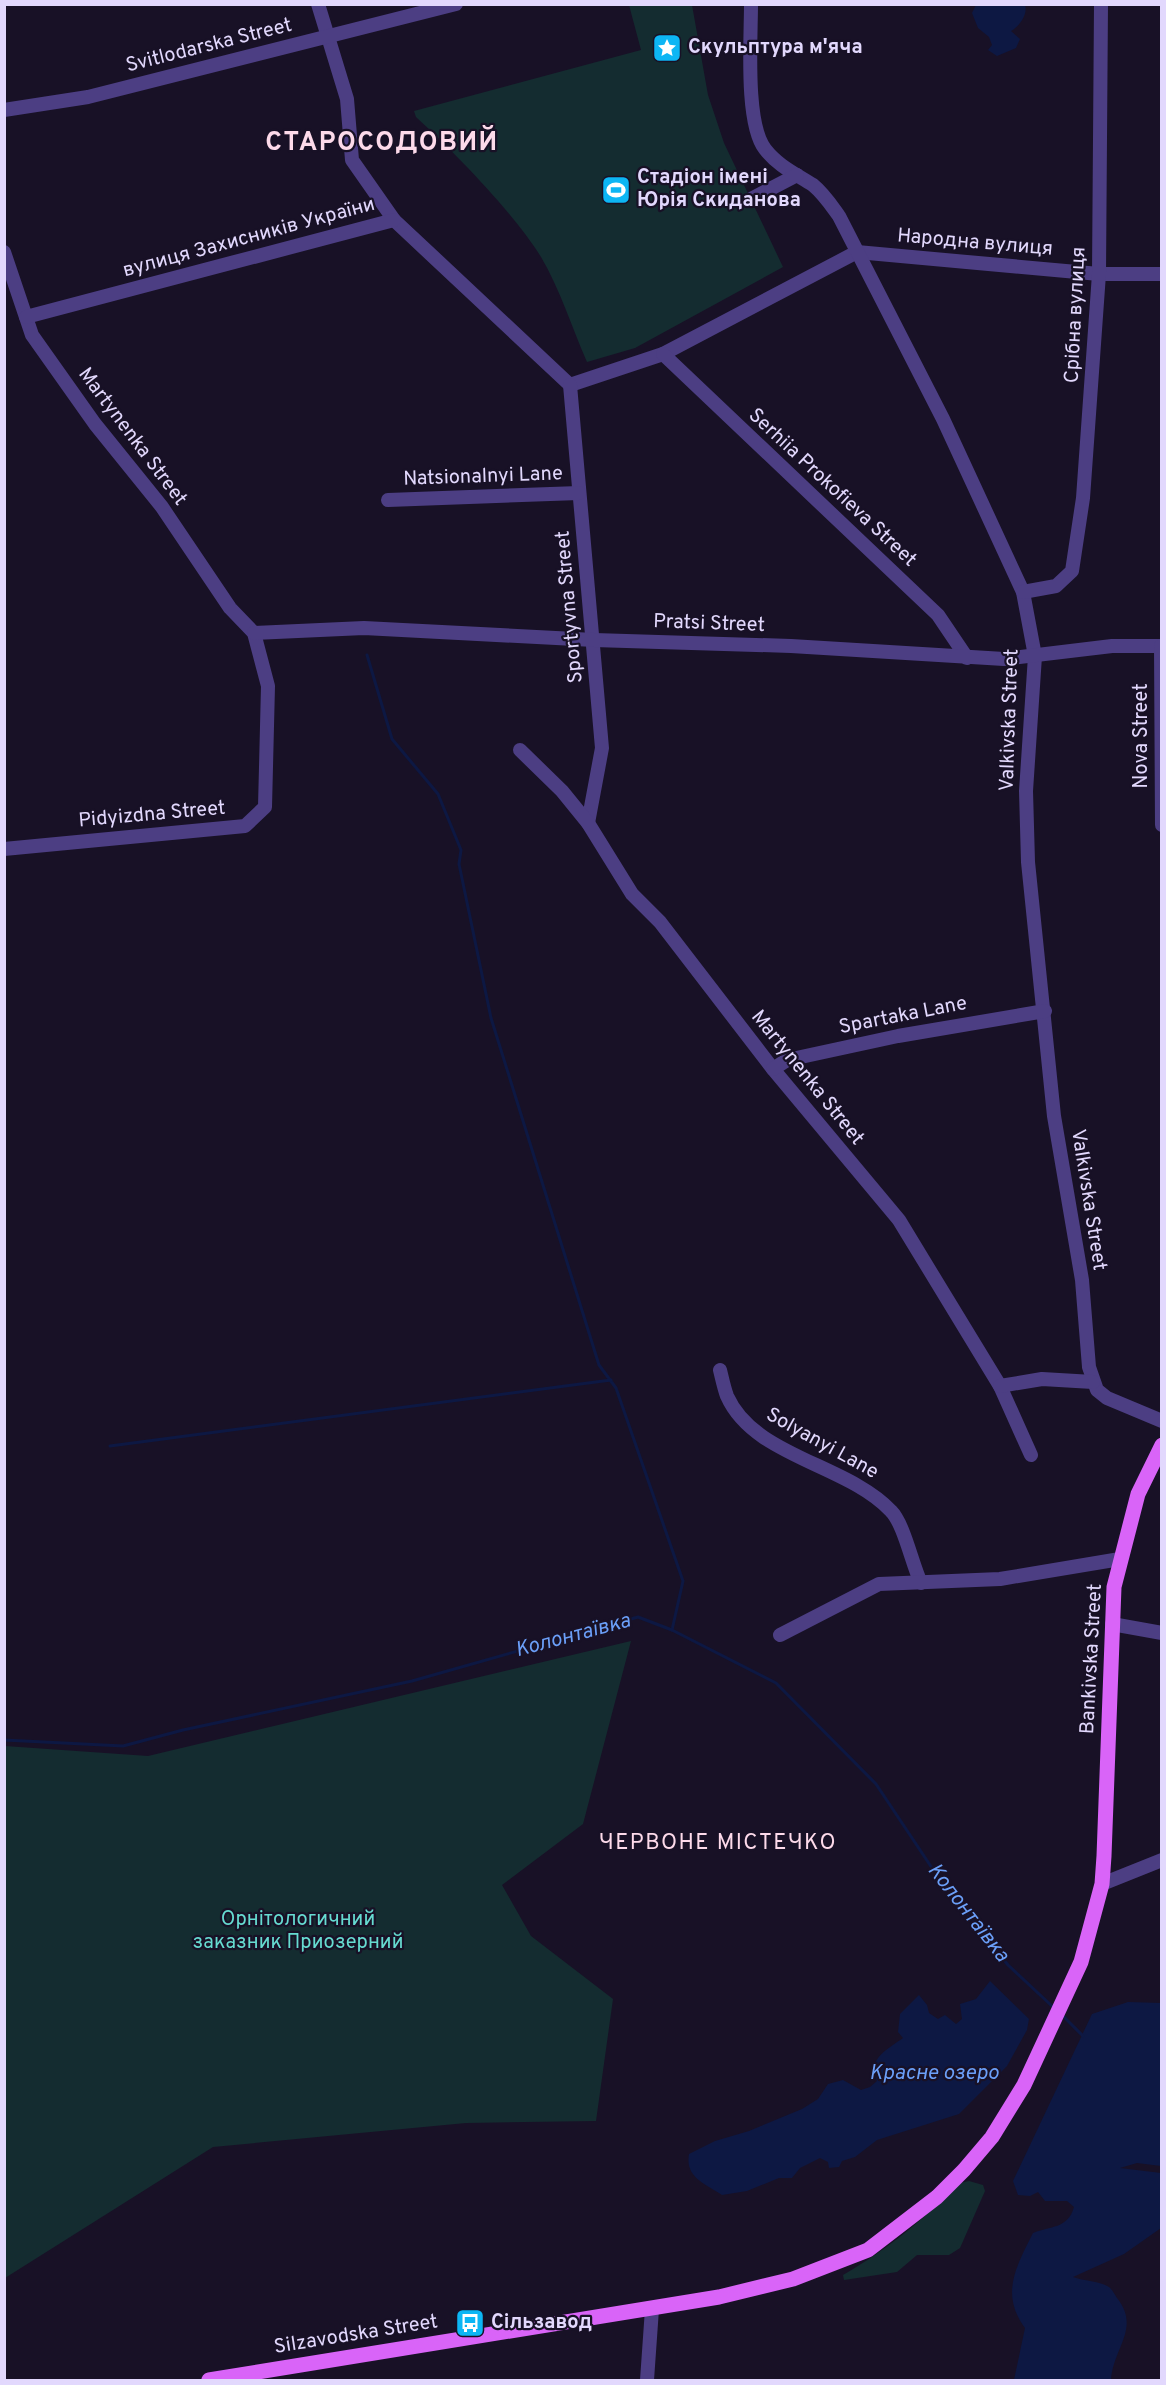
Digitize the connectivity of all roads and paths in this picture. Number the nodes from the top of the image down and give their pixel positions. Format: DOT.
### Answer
graph roads {
  1 [pos="318,4"];
  2 [pos="456,4"];
  3 [pos="750,4"];
  4 [pos="1101,4"];
  5 [pos="327,36"];
  6 [pos="4,110"];
  7 [pos="796,175"];
  8 [pos="751,199"];
  9 [pos="394,220"];
  10 [pos="4,252"];
  11 [pos="857,252"];
  12 [pos="1099,274"];
  13 [pos="1161,274"];
  14 [pos="26,317"];
  15 [pos="663,354"];
  16 [pos="570,386"];
  17 [pos="579,493"];
  18 [pos="388,500"];
  19 [pos="1023,592"];
  20 [pos="254,633"];
  21 [pos="594,640"];
  22 [pos="1161,646"];
  23 [pos="1035,656"];
  24 [pos="967,658"];
  25 [pos="520,750"];
  26 [pos="588,823"];
  27 [pos="1161,825"];
  28 [pos="4,849"];
  29 [pos="1045,1011"];
  30 [pos="773,1069"];
  31 [pos="720,1370"];
  32 [pos="1093,1382"];
  33 [pos="1000,1386"];
  34 [pos="1161,1421"];
  35 [pos="1161,1445"];
  36 [pos="1030,1455"];
  37 [pos="1120,1559"];
  38 [pos="921,1583"];
  39 [pos="1112,1624"];
  40 [pos="1161,1633"];
  41 [pos="780,1635"];
  42 [pos="1161,1860"];
  43 [pos="1102,1884"];
  44 [pos="652,2309"];
  45 [pos="209,2380"];
  46 [pos="647,2380"];
  1 -- 5 [label="street"];
  2 -- 5 [label="street, Svitlodarska Street"];
  3 -- 7 [label="street, Valkivska Street"];
  4 -- 12 [label="street, Срібна вулиця"];
  5 -- 6 [label="street, Svitlodarska Street"];
  5 -- 9 [label="street"];
  7 -- 8 [label="street"];
  7 -- 11 [label="street, Valkivska Street"];
  9 -- 14 [label="street, вулиця Захисників України"];
  9 -- 16 [label="street, вулиця Захисників України"];
  10 -- 14 [label="street, Martynenka Street"];
  11 -- 12 [label="street, Народна вулиця"];
  11 -- 15 [label="street"];
  11 -- 19 [label="street, Valkivska Street"];
  12 -- 13 [label="street, Народна вулиця"];
  12 -- 19 [label="street, Срібна вулиця"];
  14 -- 20 [label="street, Martynenka Street"];
  15 -- 16 [label="street"];
  15 -- 24 [label="street, Serhiia Prokofieva Street"];
  16 -- 17 [label="street, Sportyvna Street"];
  17 -- 18 [label="street, Natsionalnyi Lane"];
  17 -- 21 [label="street, Sportyvna Street"];
  19 -- 23 [label="street, Valkivska Street"];
  20 -- 21 [label="street, Pratsi Street"];
  20 -- 28 [label="street, Pidyizdna Street"];
  21 -- 24 [label="street, Pratsi Street"];
  21 -- 26 [label="street, Sportyvna Street"];
  22 -- 23 [label="street, Pratsi Street"];
  22 -- 27 [label="street, Nova Street"];
  23 -- 24 [label="street, Pratsi Street"];
  23 -- 29 [label="street, Valkivska Street"];
  25 -- 26 [label="street, Martynenka Street"];
  26 -- 30 [label="street, Martynenka Street"];
  29 -- 30 [label="street, Spartaka Lane"];
  29 -- 32 [label="street, Valkivska Street"];
  30 -- 33 [label="street, Martynenka Street"];
  31 -- 38 [label="street, Solyanyi Lane"];
  32 -- 33 [label="street"];
  32 -- 34 [label="street"];
  33 -- 36 [label="street, Martynenka Street"];
  35 -- 37 [label="main road, Bankivska Street"];
  37 -- 38 [label="street"];
  37 -- 39 [label="main road, Bankivska Street"];
  38 -- 41 [label="street"];
  39 -- 40 [label="street"];
  39 -- 43 [label="main road, Bankivska Street"];
  42 -- 43 [label="street"];
  43 -- 44 [label="main road, Silzavodska Street"];
  44 -- 45 [label="main road, Silzavodska Street"];
  44 -- 46 [label="street"];
}
